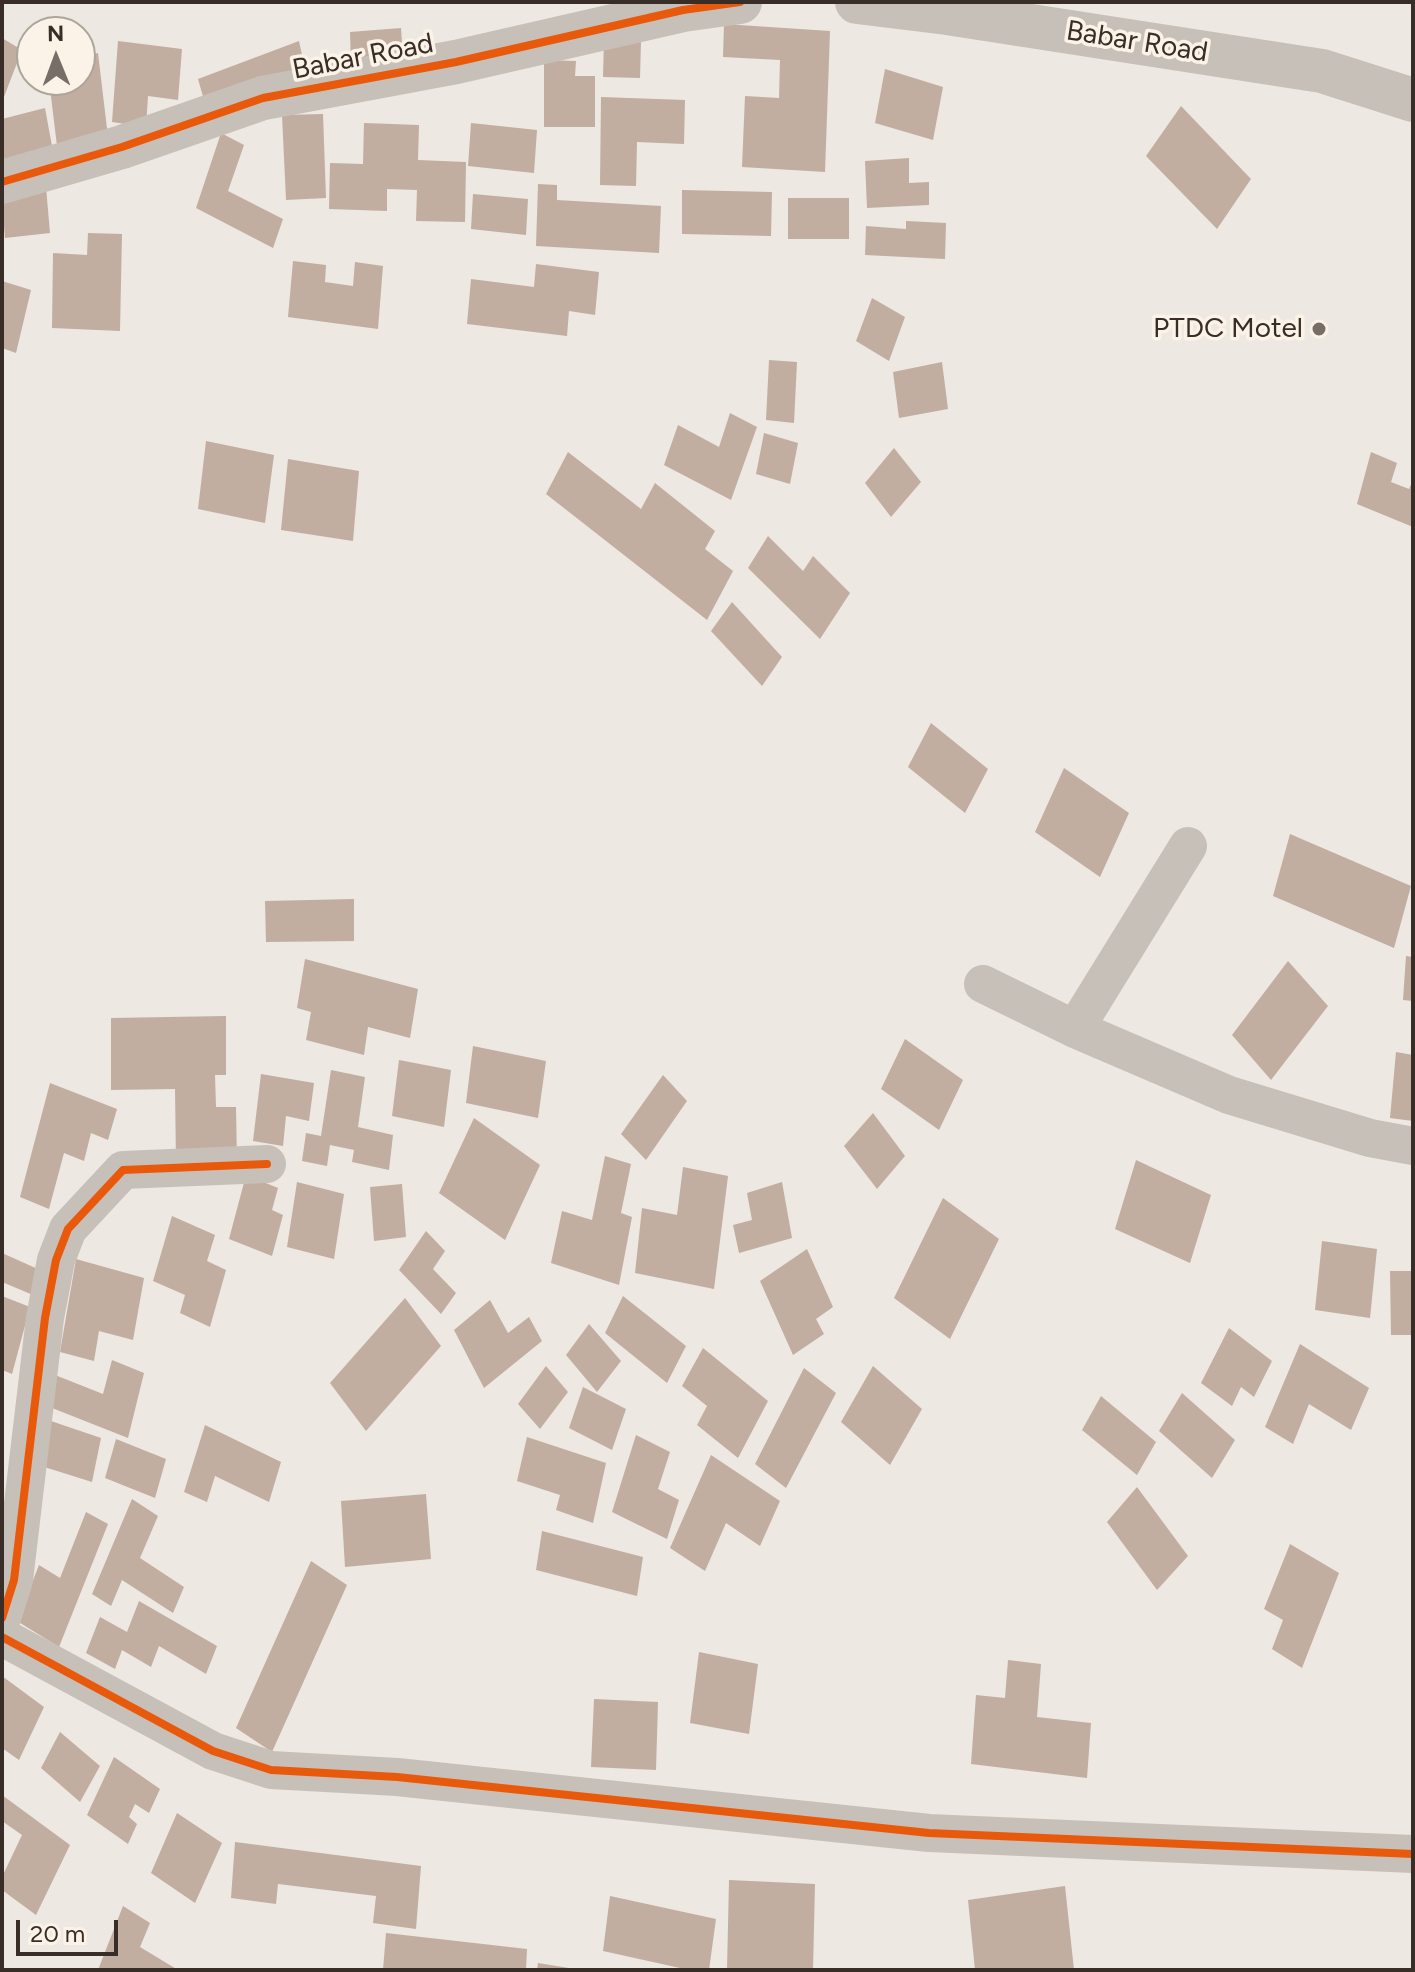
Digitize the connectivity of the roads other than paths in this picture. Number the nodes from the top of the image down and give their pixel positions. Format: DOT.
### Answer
graph roads {
  1 [pos="740,2"];
  2 [pos="857,2"];
  3 [pos="1413,100"];
  4 [pos="2,182"];
  5 [pos="1188,846"];
  6 [pos="983,984"];
  7 [pos="1075,1029"];
  8 [pos="1413,1146"];
  9 [pos="267,1164"];
  10 [pos="2,1618"];
  11 [pos="2,1637"];
  12 [pos="1413,1854"];
  1 -- 4 [label="street, Babar Road"];
  2 -- 3 [label="street, Babar Road"];
  5 -- 7 [label="street"];
  6 -- 7 [label="street"];
  7 -- 8 [label="street"];
  9 -- 10 [label="street"];
  11 -- 12 [label="street"];
}
